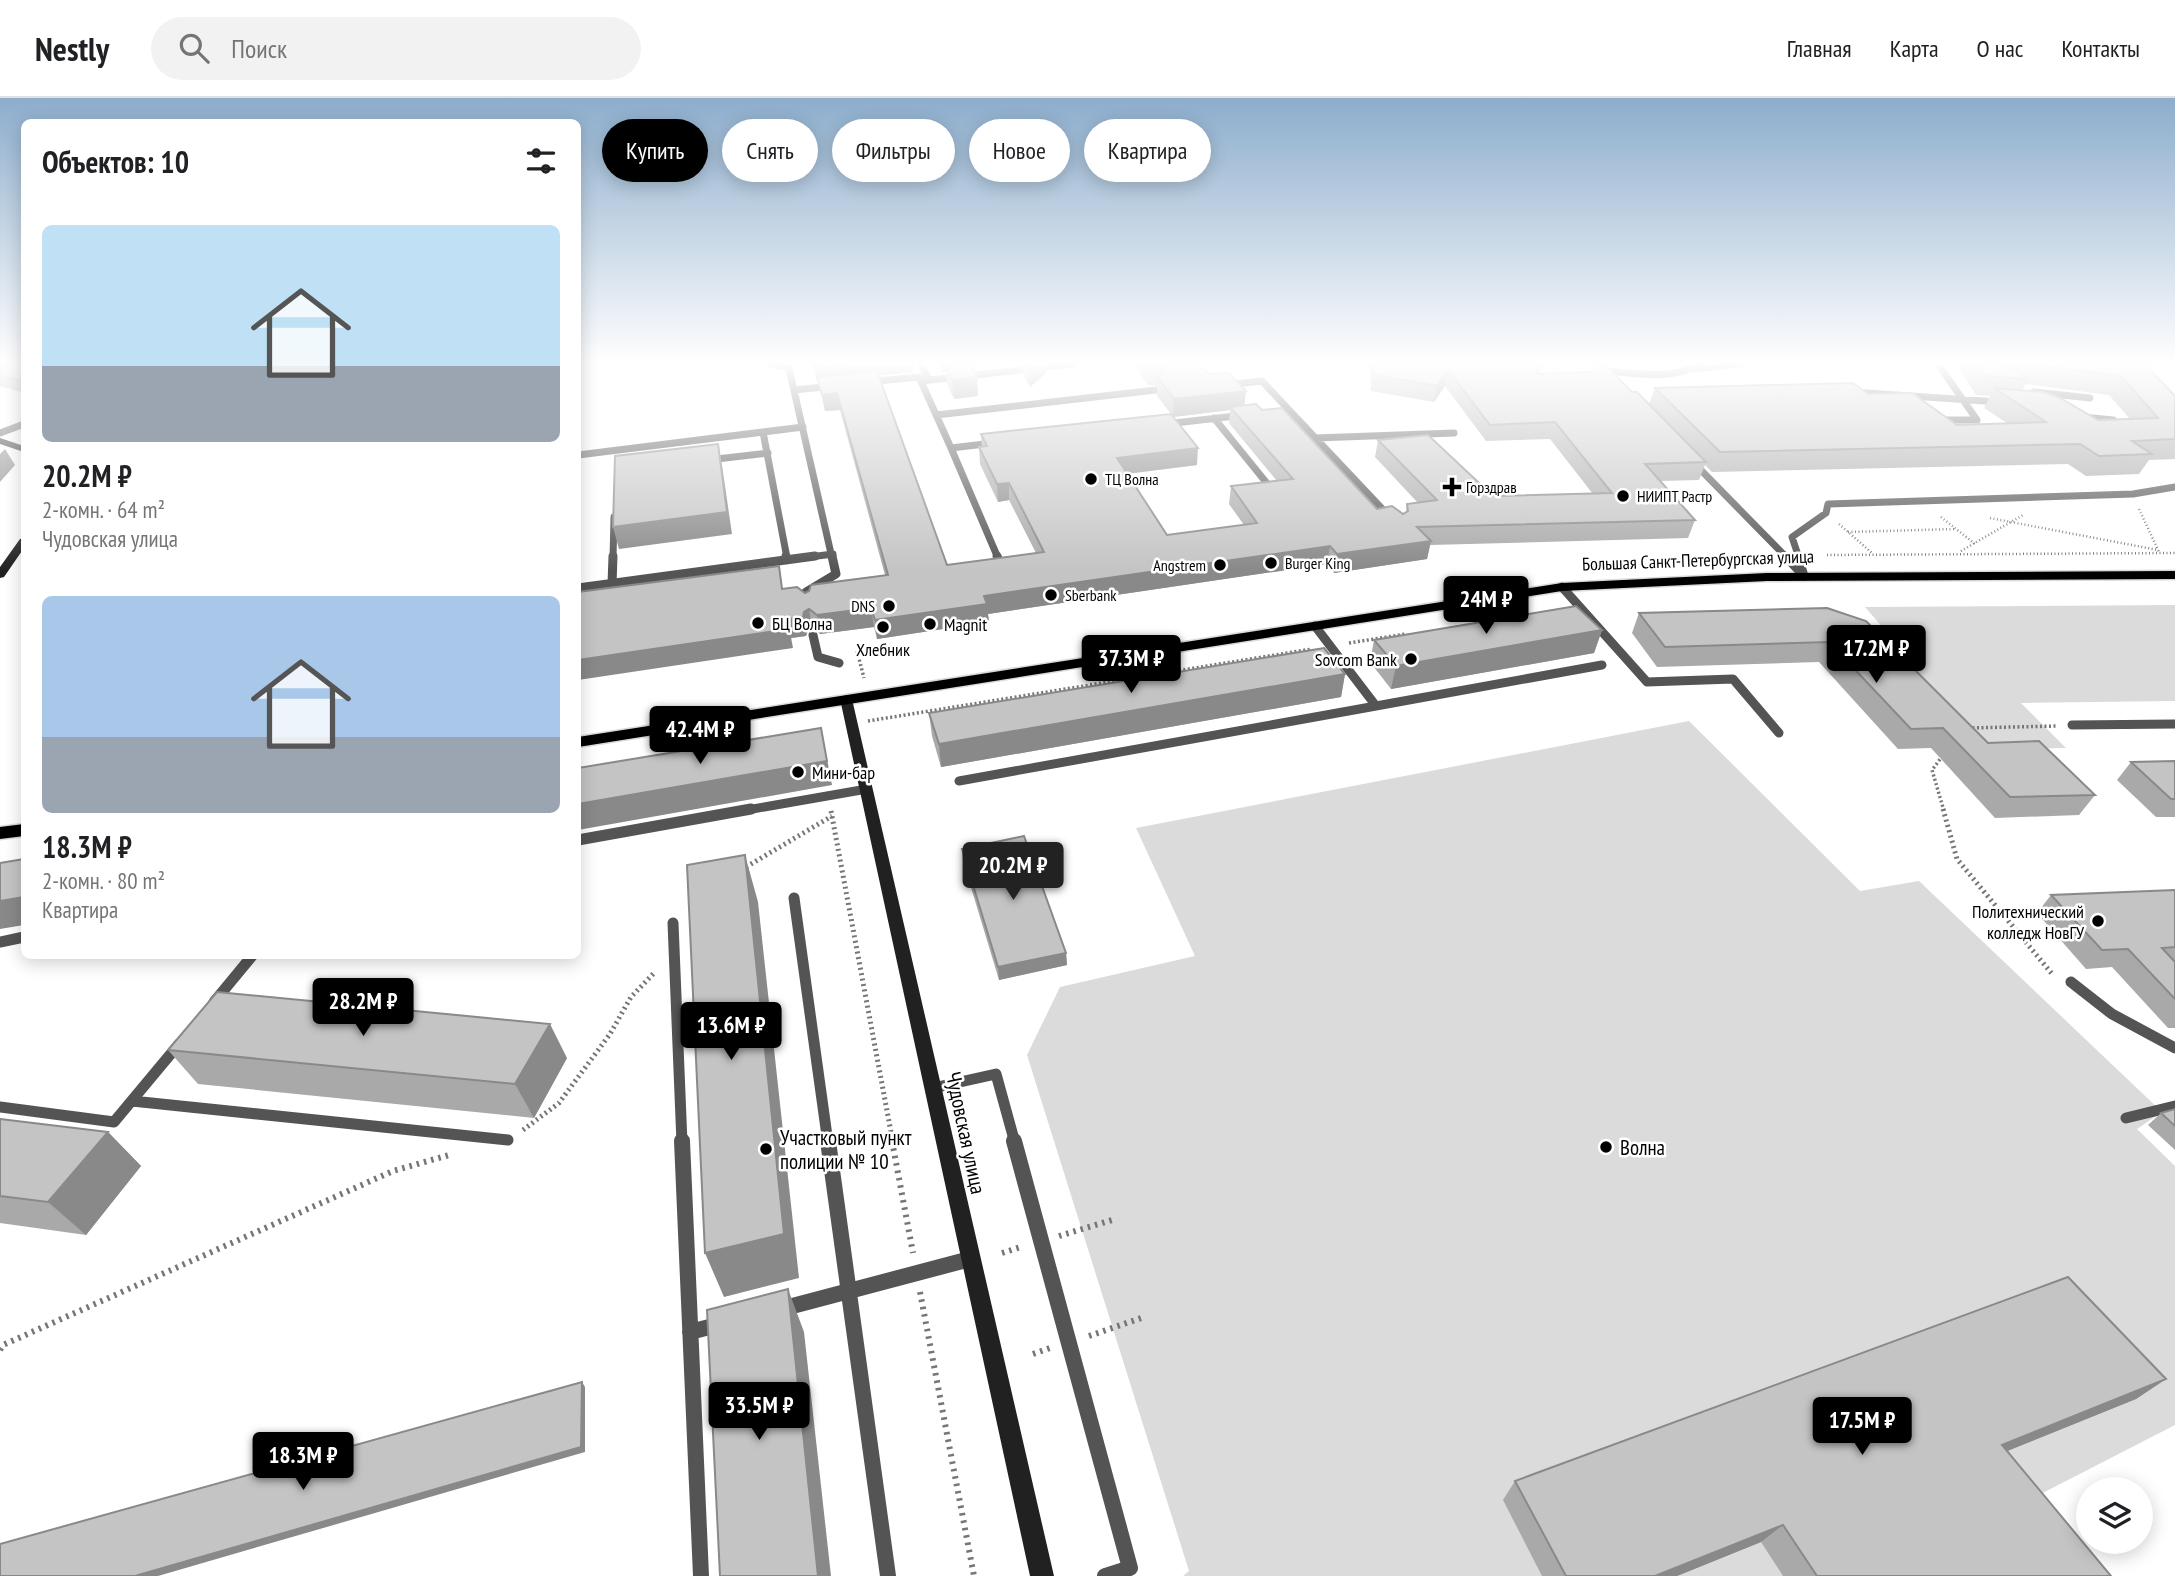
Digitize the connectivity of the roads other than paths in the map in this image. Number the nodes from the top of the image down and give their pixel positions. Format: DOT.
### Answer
graph roads {
  1 [pos="755,433"];
  2 [pos="763,433"];
  3 [pos="804,433"];
  4 [pos="944,433"];
  5 [pos="1226,433"];
  6 [pos="1310,433"];
  7 [pos="1454,433"];
  8 [pos="1315,438"];
  9 [pos="1007,442"];
  10 [pos="3,444"];
  11 [pos="21,448"];
  12 [pos="951,448"];
  13 [pos="768,453"];
  14 [pos="581,455"];
  15 [pos="1686,455"];
  16 [pos="698,462"];
  17 [pos="2175,487"];
  18 [pos="1275,493"];
  19 [pos="614,509"];
  20 [pos="1399,526"];
  21 [pos="21,548"];
  22 [pos="832,554"];
  23 [pos="787,560"];
  24 [pos="1002,567"];
  25 [pos="2170,574"];
  26 [pos="0,575"];
  27 [pos="1804,576"];
  28 [pos="612,583"];
  29 [pos="1562,587"];
  30 [pos="581,588"];
  31 [pos="808,604"];
  32 [pos="1315,626"];
  33 [pos="813,635"];
  34 [pos="839,663"];
  35 [pos="1602,665"];
  36 [pos="846,699"];
  37 [pos="1376,706"];
  38 [pos="2175,724"];
  39 [pos="2072,725"];
  40 [pos="1779,733"];
  41 [pos="581,742"];
  42 [pos="959,781"];
  43 [pos="867,789"];
  44 [pos="21,830"];
  45 [pos="0,834"];
  46 [pos="581,839"];
  47 [pos="794,898"];
  48 [pos="673,923"];
  49 [pos="21,938"];
  50 [pos="0,942"];
  51 [pos="249,959"];
  52 [pos="2071,982"];
  53 [pos="209,1007"];
  54 [pos="184,1038"];
  55 [pos="2175,1048"];
  56 [pos="933,1088"];
  57 [pos="132,1101"];
  58 [pos="2175,1106"];
  59 [pos="0,1107"];
  60 [pos="2126,1118"];
  61 [pos="508,1140"];
  62 [pos="970,1259"];
  63 [pos="848,1291"];
  64 [pos="769,1312"];
  65 [pos="743,1319"];
  66 [pos="690,1332"];
  67 [pos="701,1576"];
  68 [pos="888,1576"];
  69 [pos="1042,1576"];
  70 [pos="1105,1576"];
  1 -- 14 [label="lane"];
  2 -- 13 [label="lane"];
  3 -- 22 [label="lane"];
  4 -- 12 [label="lane"];
  5 -- 18 [label="lane"];
  6 -- 8 [label="lane"];
  7 -- 8 [label="lane"];
  8 -- 20 [label="lane"];
  9 -- 12 [label="lane"];
  10 -- 11 [label="main road"];
  12 -- 24 [label="lane"];
  13 -- 16 [label="lane"];
  13 -- 23 [label="lane"];
  15 -- 27 [label="lane"];
  17 -- 27 [label="lane"];
  19 -- 28 [label="lane"];
  21 -- 26 [label="main road"];
  22 -- 23 [label="lane"];
  22 -- 31 [label="lane"];
  23 -- 28 [label="lane"];
  25 -- 27 [label="main road, Большая Санкт-Петербургская улица"];
  27 -- 29 [label="main road, Большая Санкт-Петербургская улица"];
  28 -- 30 [label="lane"];
  29 -- 32 [label="main road, Большая Санкт-Петербургская улица"];
  29 -- 40 [label="lane"];
  32 -- 36 [label="main road, Большая Санкт-Петербургская улица"];
  32 -- 37 [label="lane"];
  33 -- 34 [label="lane"];
  35 -- 37 [label="lane"];
  36 -- 41 [label="main road, Большая Санкт-Петербургская улица"];
  36 -- 43 [label="main road, Чудовская улица"];
  37 -- 42 [label="lane"];
  38 -- 39 [label="lane"];
  43 -- 46 [label="lane"];
  43 -- 56 [label="main road, Чудовская улица"];
  44 -- 45 [label="main road"];
  47 -- 63 [label="lane"];
  48 -- 66 [label="lane"];
  49 -- 50 [label="lane"];
  51 -- 53 [label="lane"];
  52 -- 55 [label="lane"];
  54 -- 57 [label="lane"];
  56 -- 62 [label="main road, Чудовская улица"];
  56 -- 70 [label="lane"];
  57 -- 59 [label="lane"];
  57 -- 61 [label="lane"];
  58 -- 60 [label="lane"];
  62 -- 63 [label="lane"];
  62 -- 69 [label="main road, Чудовская улица"];
  63 -- 64 [label="lane"];
  63 -- 68 [label="lane"];
  65 -- 66 [label="lane"];
  66 -- 67 [label="lane"];
}
